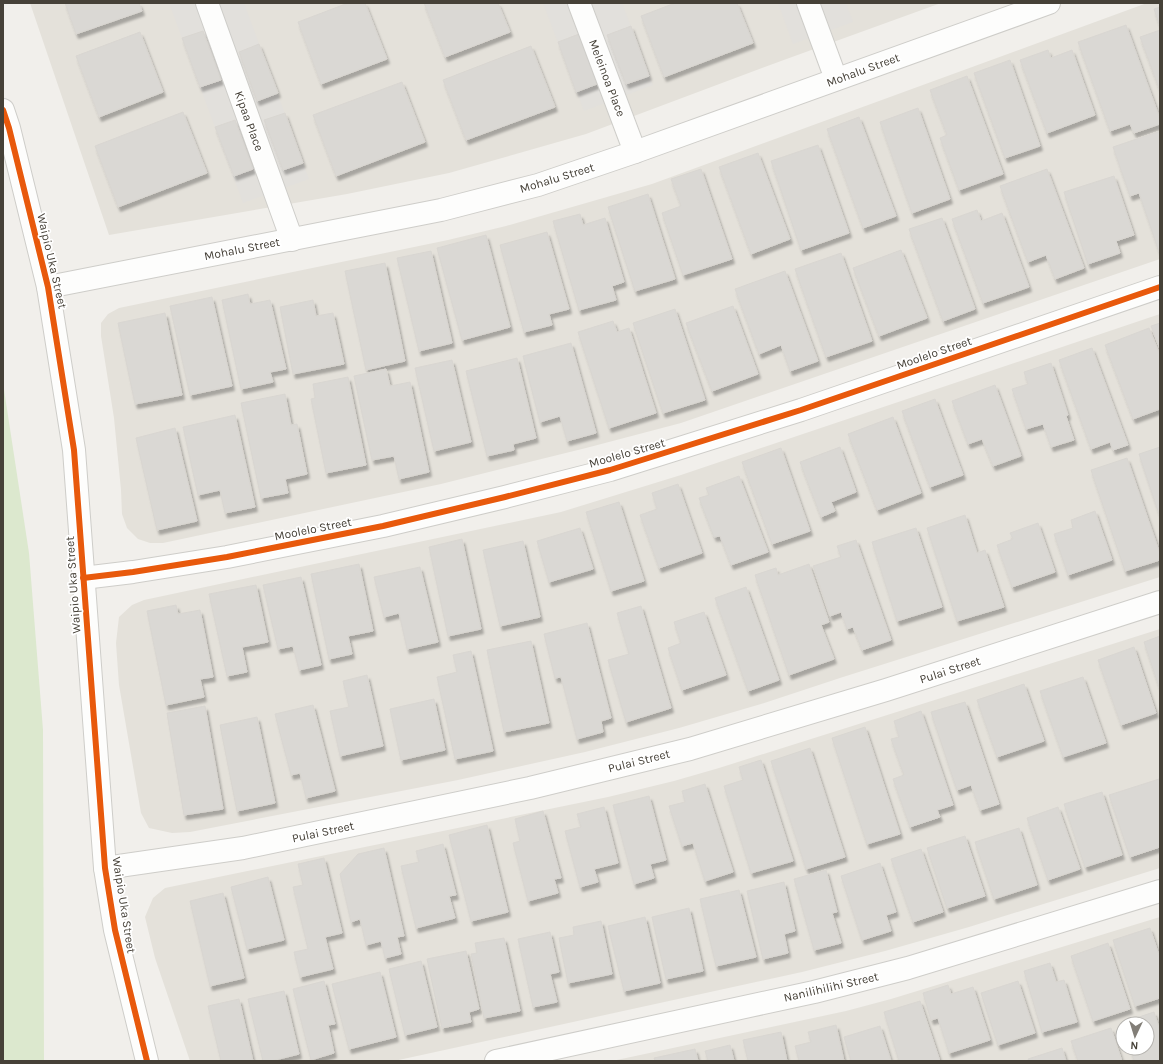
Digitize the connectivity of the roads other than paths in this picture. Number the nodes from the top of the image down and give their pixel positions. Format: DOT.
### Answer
graph roads {
  1 [pos="207,3"];
  2 [pos="579,3"];
  3 [pos="808,3"];
  4 [pos="1048,3"];
  5 [pos="836,79"];
  6 [pos="3,110"];
  7 [pos="636,152"];
  8 [pos="292,240"];
  9 [pos="48,287"];
  10 [pos="1160,288"];
  11 [pos="83,578"];
  12 [pos="1160,602"];
  13 [pos="105,868"];
  14 [pos="1160,891"];
  15 [pos="147,1061"];
  16 [pos="496,1061"];
  1 -- 8 [label="street, Kipaa Place"];
  2 -- 7 [label="street, Meleinoa Place"];
  3 -- 5 [label="street"];
  4 -- 5 [label="street, Mohalu Street"];
  5 -- 7 [label="street, Mohalu Street"];
  6 -- 9 [label="street, Waipio Uka Street"];
  7 -- 8 [label="street, Mohalu Street"];
  8 -- 9 [label="street, Mohalu Street"];
  9 -- 11 [label="street, Waipio Uka Street"];
  10 -- 11 [label="street, Moolelo Street"];
  11 -- 13 [label="street, Waipio Uka Street"];
  12 -- 13 [label="street, Pulai Street"];
  13 -- 15 [label="street, Waipio Uka Street"];
  14 -- 16 [label="street, Nanilihilihi Street"];
}
